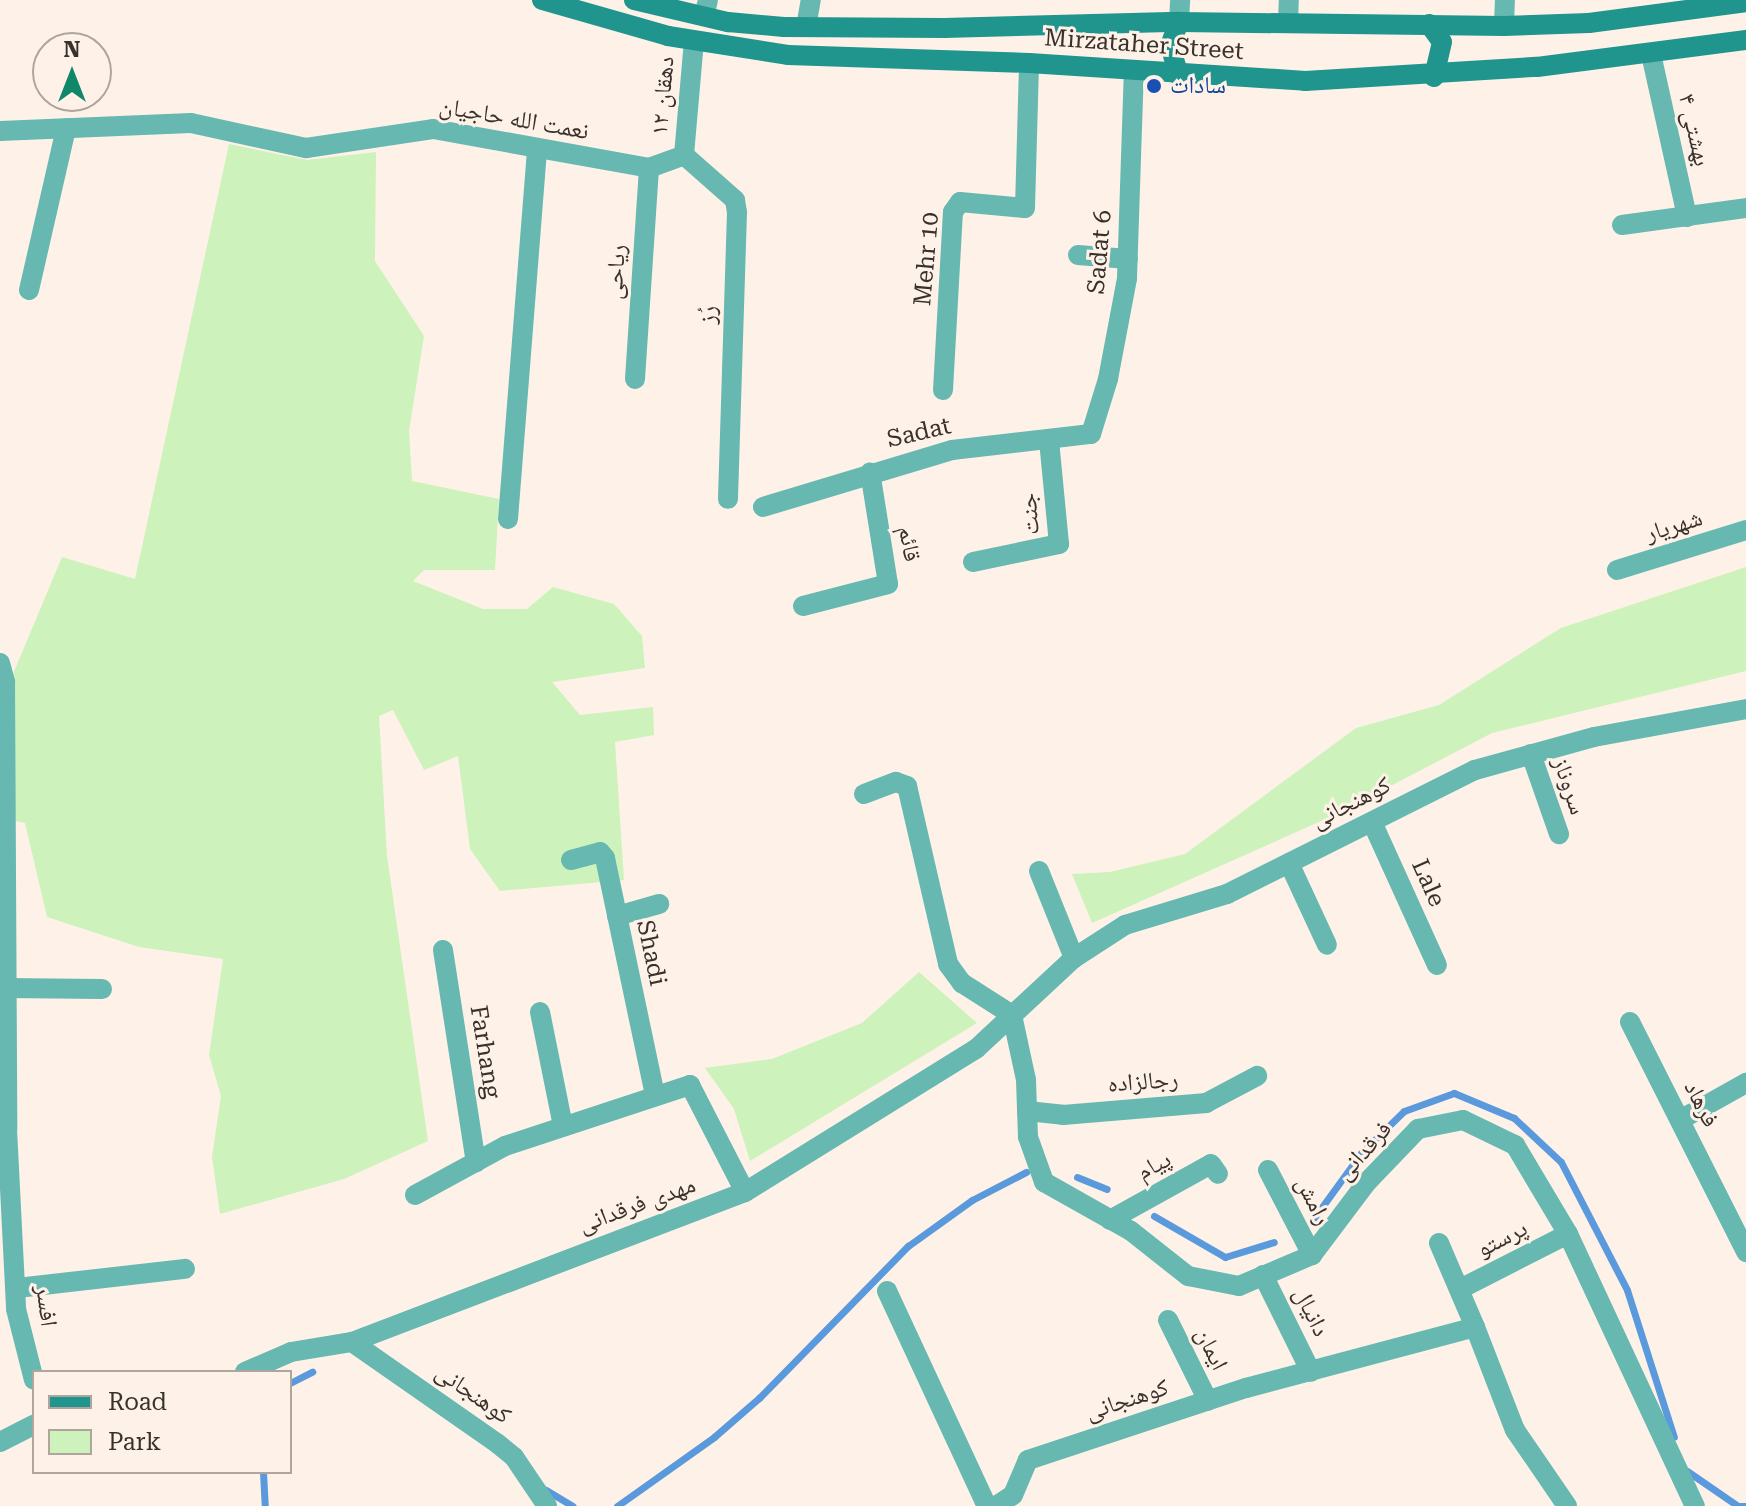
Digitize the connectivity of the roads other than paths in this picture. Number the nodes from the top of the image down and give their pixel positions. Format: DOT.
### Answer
graph roads {
  1 [pos="542,0"];
  2 [pos="634,0"];
  3 [pos="811,0"];
  4 [pos="1180,0"];
  5 [pos="1289,0"];
  6 [pos="1505,0"];
  7 [pos="1746,2"];
  8 [pos="706,8"];
  9 [pos="1179,22"];
  10 [pos="1288,23"];
  11 [pos="1429,24"];
  12 [pos="1504,26"];
  13 [pos="806,27"];
  14 [pos="1746,40"];
  15 [pos="694,41"];
  16 [pos="1651,54"];
  17 [pos="1029,63"];
  18 [pos="1134,71"];
  19 [pos="1179,76"];
  20 [pos="1434,77"];
  21 [pos="66,128"];
  22 [pos="0,131"];
  23 [pos="537,150"];
  24 [pos="684,155"];
  25 [pos="649,168"];
  26 [pos="1746,208"];
  27 [pos="1687,217"];
  28 [pos="1622,225"];
  29 [pos="1078,255"];
  30 [pos="1128,259"];
  31 [pos="29,290"];
  32 [pos="635,379"];
  33 [pos="943,390"];
  34 [pos="1091,434"];
  35 [pos="1049,440"];
  36 [pos="870,472"];
  37 [pos="728,499"];
  38 [pos="763,507"];
  39 [pos="508,519"];
  40 [pos="1746,530"];
  41 [pos="973,562"];
  42 [pos="1617,570"];
  43 [pos="803,606"];
  44 [pos="0,663"];
  45 [pos="1746,709"];
  46 [pos="1531,754"];
  47 [pos="864,794"];
  48 [pos="1372,822"];
  49 [pos="1559,834"];
  50 [pos="571,860"];
  51 [pos="1289,863"];
  52 [pos="1039,871"];
  53 [pos="659,904"];
  54 [pos="617,916"];
  55 [pos="1327,945"];
  56 [pos="443,950"];
  57 [pos="1074,958"];
  58 [pos="1437,965"];
  59 [pos="3,988"];
  60 [pos="102,989"];
  61 [pos="540,1012"];
  62 [pos="1012,1015"];
  63 [pos="1630,1022"];
  64 [pos="1257,1076"];
  65 [pos="1746,1083"];
  66 [pos="655,1095"];
  67 [pos="1027,1111"];
  68 [pos="1680,1120"];
  69 [pos="563,1126"];
  70 [pos="476,1162"];
  71 [pos="1268,1170"];
  72 [pos="1218,1174"];
  73 [pos="745,1192"];
  74 [pos="415,1195"];
  75 [pos="1110,1220"];
  76 [pos="1568,1234"];
  77 [pos="1439,1243"];
  78 [pos="1746,1252"];
  79 [pos="1312,1255"];
  80 [pos="185,1269"];
  81 [pos="1263,1275"];
  82 [pos="17,1288"];
  83 [pos="1460,1289"];
  84 [pos="887,1291"];
  85 [pos="8,1311"];
  86 [pos="1168,1320"];
  87 [pos="1475,1327"];
  88 [pos="352,1342"];
  89 [pos="250,1370"];
  90 [pos="1311,1372"];
  91 [pos="32,1375"];
  92 [pos="1208,1401"];
  93 [pos="32,1426"];
  94 [pos="0,1442"];
  95 [pos="547,1506"];
  96 [pos="987,1506"];
  97 [pos="996,1506"];
  98 [pos="1567,1506"];
  99 [pos="1695,1506"];
  1 -- 15 [label="main road, Mirzataher Street"];
  2 -- 8 [label="main road, Mirzataher Street"];
  3 -- 13 [label="street"];
  4 -- 9 [label="street"];
  5 -- 10 [label="street"];
  6 -- 12 [label="street"];
  7 -- 12 [label="main road, Mirzataher Street"];
  8 -- 13 [label="main road, Mirzataher Street"];
  9 -- 10 [label="main road, Mirzataher Street"];
  9 -- 13 [label="main road, Mirzataher Street"];
  9 -- 19 [label="main road"];
  10 -- 11 [label="main road, Mirzataher Street"];
  11 -- 12 [label="main road, Mirzataher Street"];
  11 -- 20 [label="main road"];
  14 -- 16 [label="main road, Mirzataher Street"];
  15 -- 17 [label="main road, Mirzataher Street"];
  15 -- 24 [label="street, دهقان ۱۲"];
  16 -- 20 [label="main road, Mirzataher Street"];
  16 -- 27 [label="street, بهشتی ۴"];
  17 -- 18 [label="main road, Mirzataher Street"];
  17 -- 33 [label="street, Mehr 10"];
  18 -- 19 [label="main road, Mirzataher Street"];
  18 -- 30 [label="street, Sadat 6"];
  19 -- 20 [label="main road, Mirzataher Street"];
  21 -- 22 [label="street, نعمت الله حاجیان"];
  21 -- 23 [label="street, نعمت الله حاجیان"];
  21 -- 31 [label="street"];
  23 -- 25 [label="street, نعمت الله حاجیان"];
  23 -- 39 [label="street"];
  24 -- 25 [label="street, نعمت الله حاجیان"];
  24 -- 37 [label="street, رُز"];
  25 -- 32 [label="street, ریاحی"];
  26 -- 27 [label="street"];
  27 -- 28 [label="street"];
  29 -- 30 [label="street"];
  30 -- 34 [label="street, Sadat 6"];
  34 -- 35 [label="street, Sadat"];
  35 -- 36 [label="street, Sadat"];
  35 -- 41 [label="street, جنت"];
  36 -- 38 [label="street, Sadat"];
  36 -- 43 [label="street, قائم"];
  40 -- 42 [label="street, شهریار"];
  44 -- 59 [label="street, افسر"];
  45 -- 46 [label="street, کوهنجانی"];
  46 -- 48 [label="street, کوهنجانی"];
  46 -- 49 [label="street, سروناز"];
  47 -- 62 [label="street"];
  48 -- 51 [label="street, کوهنجانی"];
  48 -- 58 [label="street, Lale"];
  50 -- 54 [label="street, Shadi"];
  51 -- 55 [label="street"];
  51 -- 57 [label="street, کوهنجانی"];
  52 -- 57 [label="street"];
  53 -- 54 [label="street"];
  54 -- 66 [label="street, Shadi"];
  56 -- 70 [label="street, Farhang"];
  57 -- 62 [label="street, کوهنجانی"];
  59 -- 60 [label="street"];
  59 -- 82 [label="street, افسر"];
  61 -- 69 [label="street"];
  62 -- 67 [label="street"];
  62 -- 73 [label="street, مهدی فرقدانی"];
  63 -- 68 [label="street, فرهاد"];
  64 -- 67 [label="street, رجالزاده"];
  65 -- 68 [label="street"];
  66 -- 69 [label="street"];
  66 -- 73 [label="street"];
  67 -- 75 [label="street"];
  68 -- 78 [label="street, فرهاد"];
  69 -- 70 [label="street"];
  70 -- 74 [label="street"];
  71 -- 79 [label="street, رامش"];
  72 -- 75 [label="street, پیام"];
  73 -- 88 [label="street, مهدی فرقدانی"];
  75 -- 81 [label="street"];
  76 -- 79 [label="street, فرقدانی"];
  76 -- 83 [label="street, پرستو"];
  76 -- 99 [label="street, فرقدانی"];
  77 -- 83 [label="street"];
  79 -- 81 [label="street"];
  80 -- 82 [label="street"];
  81 -- 90 [label="street, دانیال"];
  82 -- 85 [label="street, افسر"];
  83 -- 87 [label="street"];
  84 -- 96 [label="street"];
  85 -- 91 [label="street, افسر"];
  86 -- 92 [label="street, ایمان"];
  87 -- 90 [label="street, کوهنجانی"];
  87 -- 98 [label="street"];
  88 -- 89 [label="street, مهدی فرقدانی"];
  88 -- 95 [label="street, کوهنجانی"];
  90 -- 92 [label="street, کوهنجانی"];
  92 -- 97 [label="street, کوهنجانی"];
  93 -- 94 [label="street"];
}
